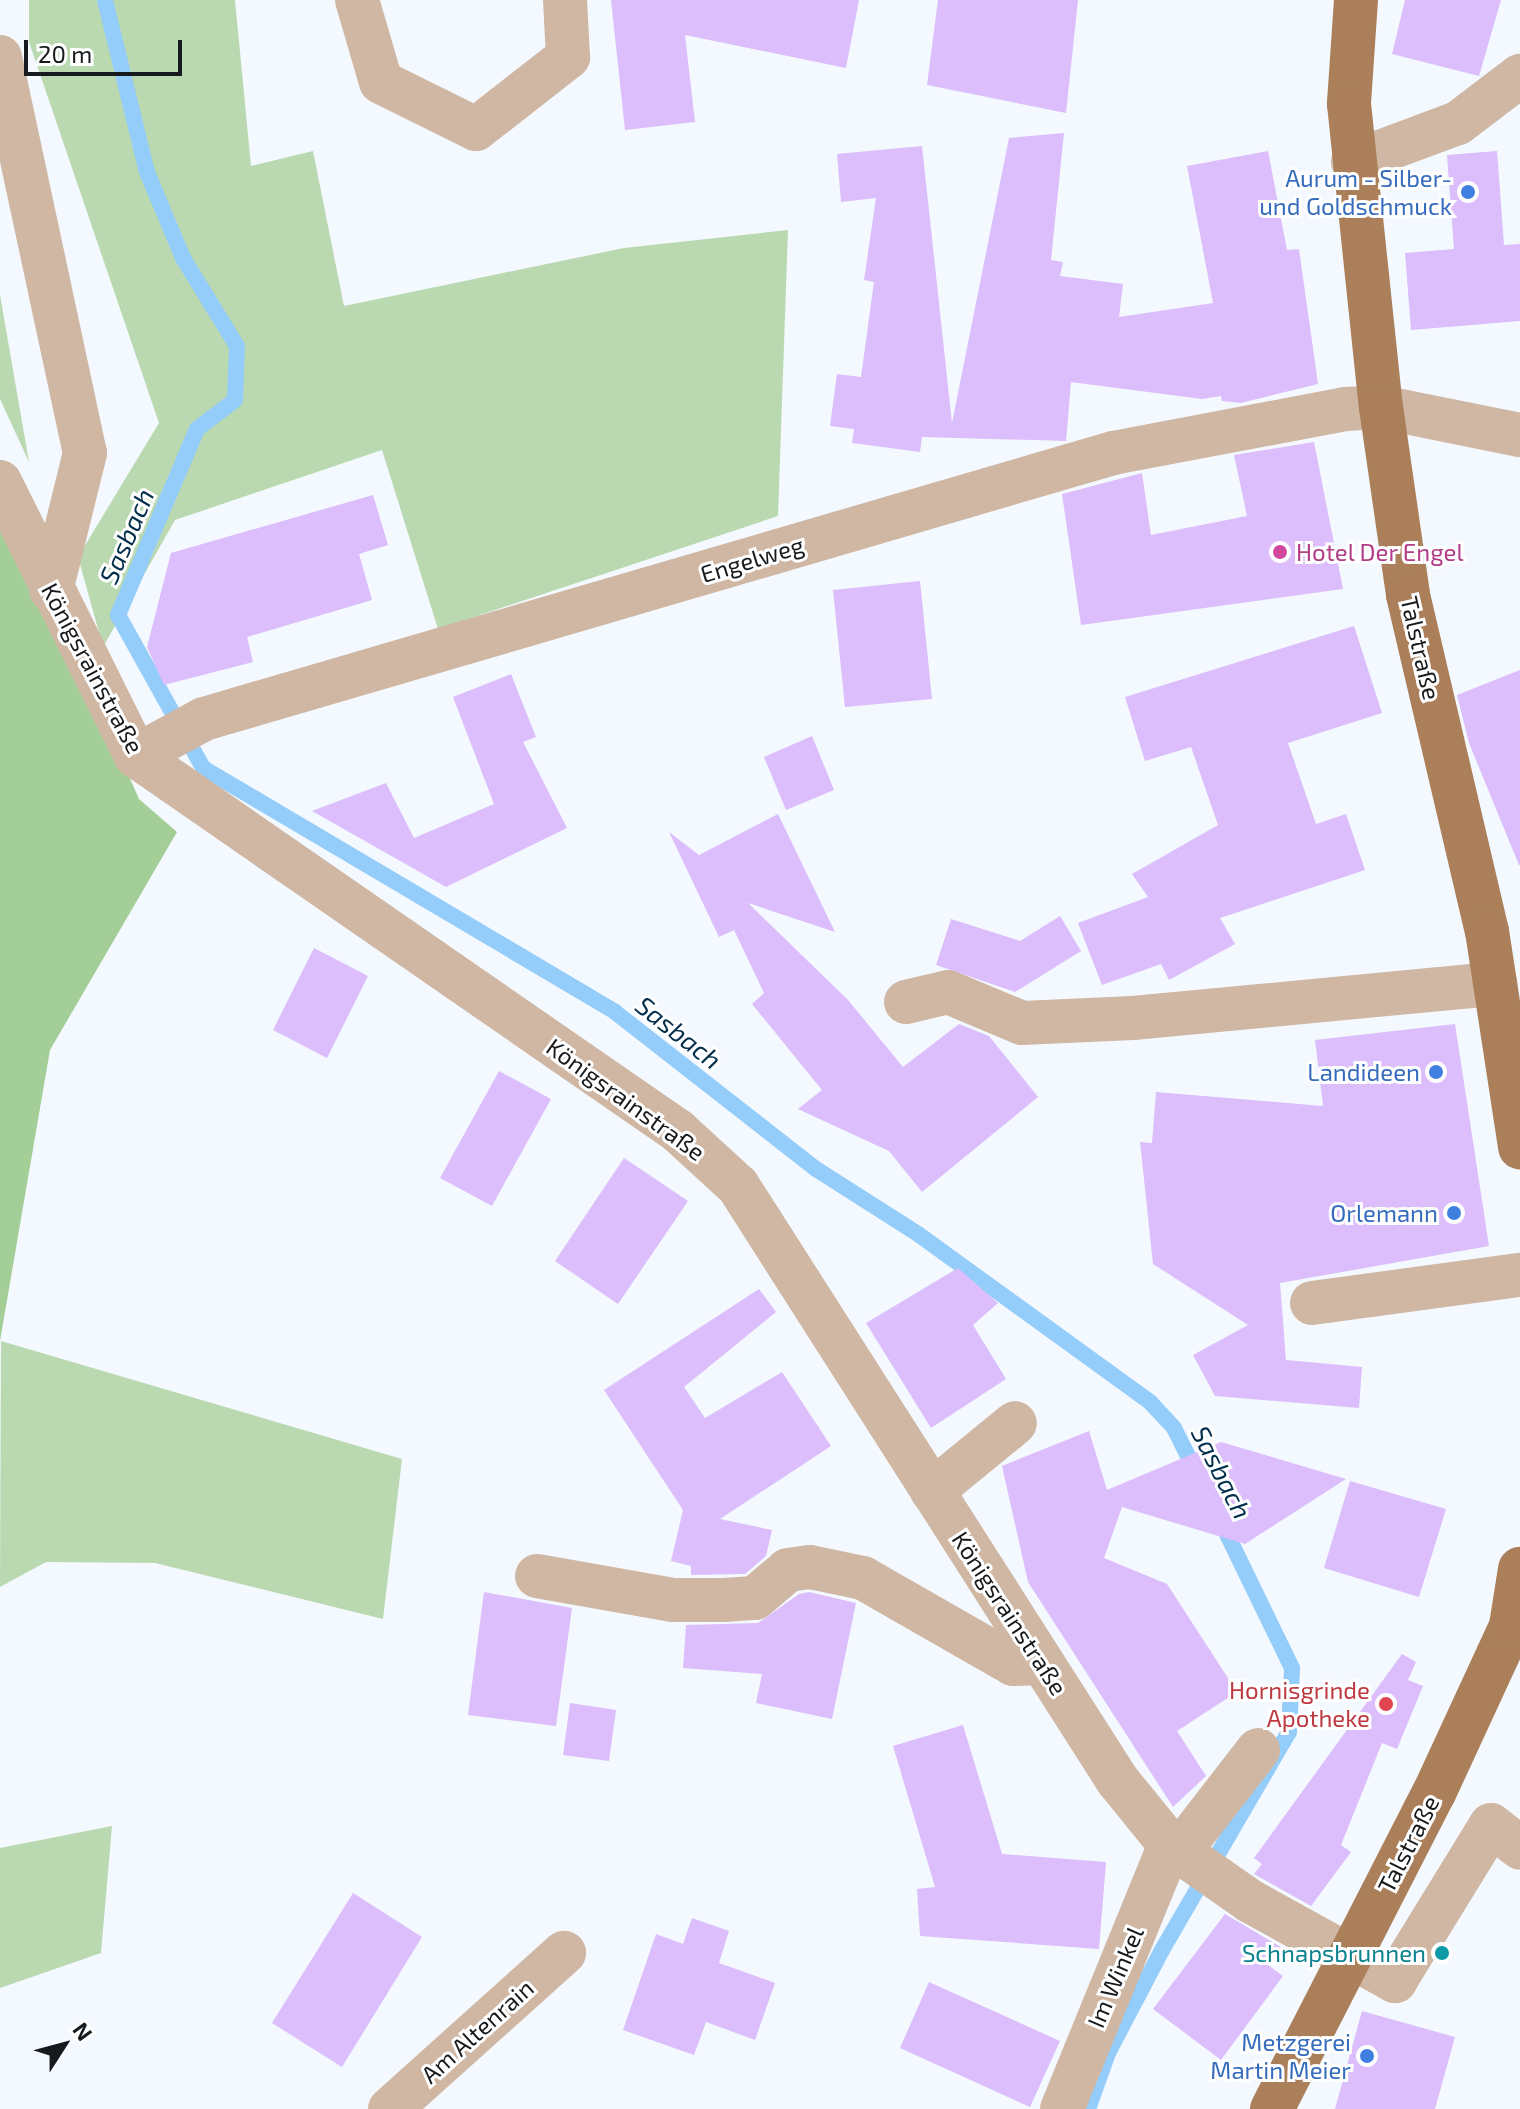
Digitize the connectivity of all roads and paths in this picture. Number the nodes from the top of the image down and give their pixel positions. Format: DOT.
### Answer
graph roads {
  1 [pos="357,0"];
  2 [pos="565,0"];
  3 [pos="1356,0"];
  4 [pos="0,57"];
  5 [pos="1520,76"];
  6 [pos="1353,162"];
  7 [pos="1381,407"];
  8 [pos="1520,435"];
  9 [pos="0,482"];
  10 [pos="51,590"];
  11 [pos="136,756"];
  12 [pos="1495,984"];
  13 [pos="906,1002"];
  14 [pos="1520,1147"];
  15 [pos="1520,1275"];
  16 [pos="1312,1303"];
  17 [pos="1015,1423"];
  18 [pos="932,1491"];
  19 [pos="1520,1569"];
  20 [pos="537,1576"];
  21 [pos="1042,1663"];
  22 [pos="1258,1750"];
  23 [pos="1520,1848"];
  24 [pos="1181,1854"];
  25 [pos="564,1953"];
  26 [pos="1352,1958"];
  27 [pos="390,2109"];
  28 [pos="1062,2109"];
  29 [pos="1272,2109"];
  1 -- 2 [label="street"];
  3 -- 6 [label="main road, Talstraße"];
  4 -- 10 [label="street"];
  5 -- 6 [label="street"];
  6 -- 7 [label="main road, Talstraße"];
  7 -- 8 [label="street, Engelweg"];
  7 -- 11 [label="street, Engelweg"];
  7 -- 12 [label="main road, Talstraße"];
  9 -- 10 [label="street, Königsrainstraße"];
  10 -- 11 [label="street, Königsrainstraße"];
  11 -- 18 [label="street, Königsrainstraße"];
  12 -- 13 [label="street"];
  12 -- 14 [label="main road, Talstraße"];
  15 -- 16 [label="street"];
  17 -- 18 [label="street"];
  18 -- 21 [label="street, Königsrainstraße"];
  19 -- 26 [label="main road, Talstraße"];
  20 -- 21 [label="street"];
  21 -- 24 [label="street, Königsrainstraße"];
  22 -- 24 [label="street, Im Winkel"];
  23 -- 26 [label="street, Königsrainstraße"];
  24 -- 26 [label="street, Königsrainstraße"];
  24 -- 28 [label="street, Im Winkel"];
  25 -- 27 [label="street, Am Altenrain"];
  26 -- 29 [label="main road, Talstraße"];
}
